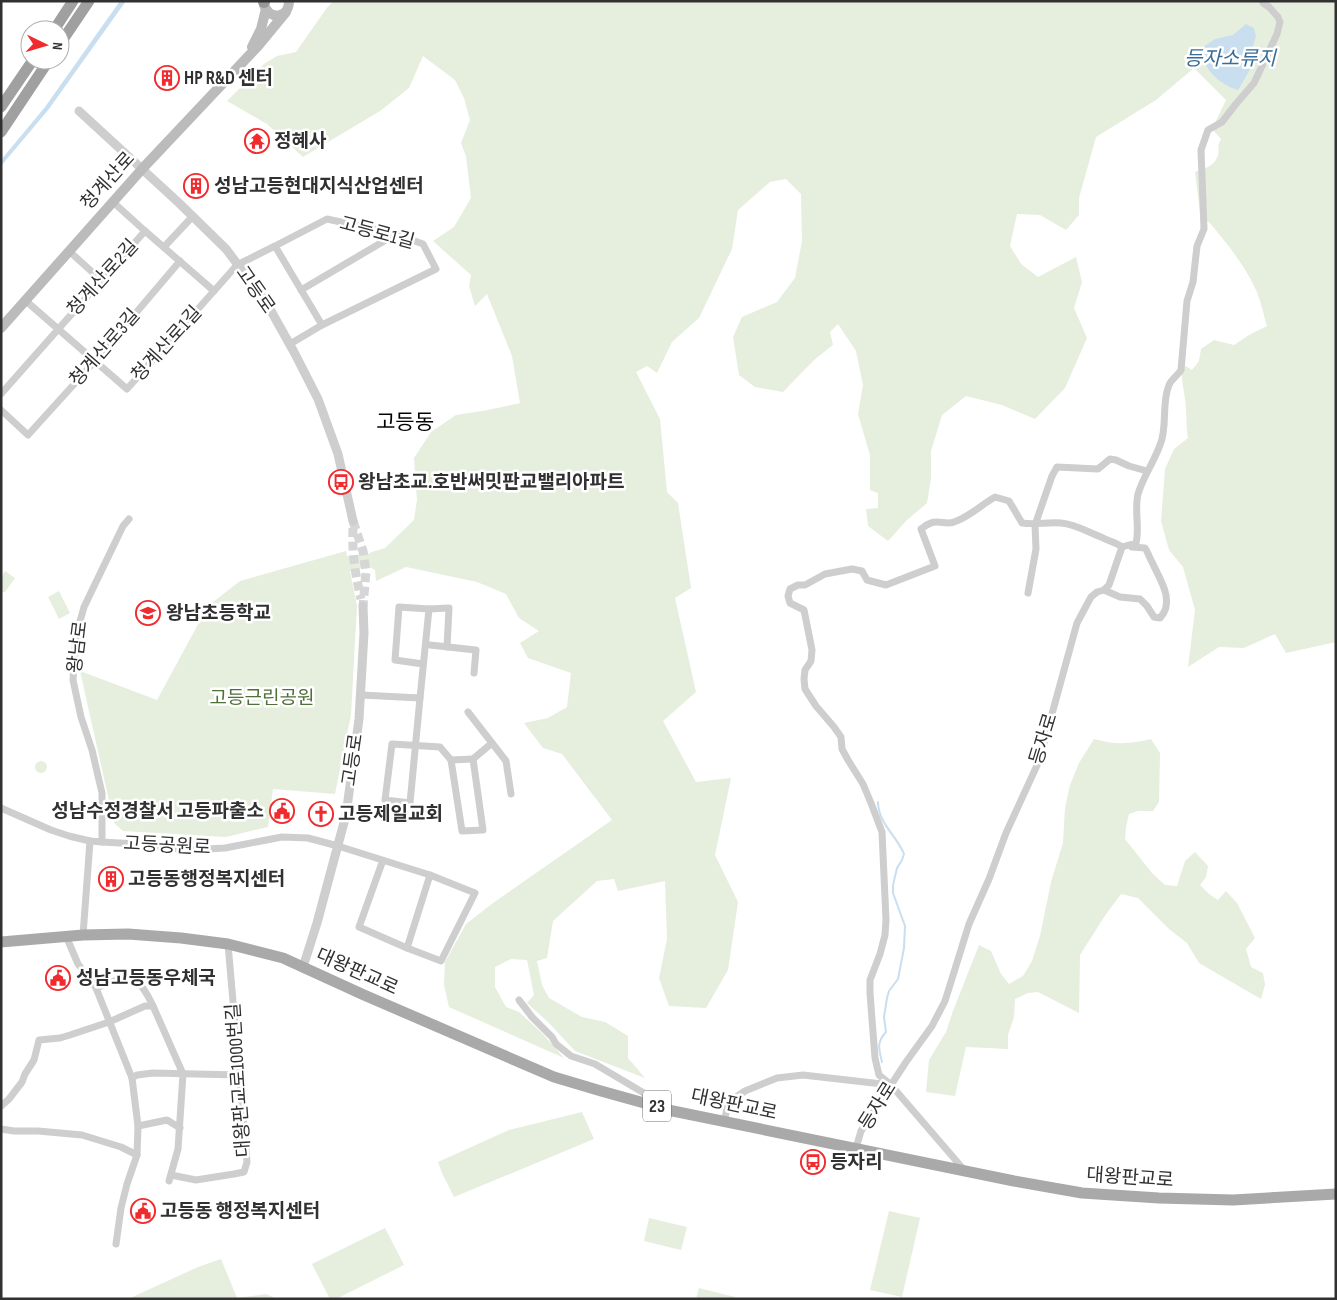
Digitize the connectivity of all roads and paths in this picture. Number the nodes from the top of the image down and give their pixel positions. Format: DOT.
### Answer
graph roads {
  1 [pos="73,1"];
  2 [pos="89,1"];
  3 [pos="1263,1"];
  4 [pos="265,3"];
  5 [pos="289,6"];
  6 [pos="61,20"];
  7 [pos="70,29"];
  8 [pos="244,60"];
  9 [pos="26,70"];
  10 [pos="42,70"];
  11 [pos="1,107"];
  12 [pos="79,111"];
  13 [pos="1,132"];
  14 [pos="143,168"];
  15 [pos="113,202"];
  16 [pos="193,216"];
  17 [pos="146,231"];
  18 [pos="396,234"];
  19 [pos="275,246"];
  20 [pos="164,247"];
  21 [pos="69,251"];
  22 [pos="180,262"];
  23 [pos="238,265"];
  24 [pos="102,280"];
  25 [pos="301,290"];
  26 [pos="214,291"];
  27 [pos="26,301"];
  28 [pos="322,326"];
  29 [pos="1,328"];
  30 [pos="58,329"];
  31 [pos="290,344"];
  32 [pos="94,361"];
  33 [pos="1,394"];
  34 [pos="1,410"];
  35 [pos="1147,471"];
  36 [pos="129,519"];
  37 [pos="353,521"];
  38 [pos="1035,525"];
  39 [pos="1122,547"];
  40 [pos="1104,590"];
  41 [pos="1028,593"];
  42 [pos="363,606"];
  43 [pos="429,609"];
  44 [pos="430,645"];
  45 [pos="447,647"];
  46 [pos="423,664"];
  47 [pos="474,673"];
  48 [pos="361,695"];
  49 [pos="420,698"];
  50 [pos="468,712"];
  51 [pos="492,743"];
  52 [pos="415,746"];
  53 [pos="473,759"];
  54 [pos="451,760"];
  55 [pos="511,794"];
  56 [pos="1,808"];
  57 [pos="90,841"];
  58 [pos="102,842"];
  59 [pos="338,846"];
  60 [pos="383,860"];
  61 [pos="430,875"];
  62 [pos="83,935"];
  63 [pos="66,936"];
  64 [pos="1,942"];
  65 [pos="228,944"];
  66 [pos="407,948"];
  67 [pos="303,967"];
  68 [pos="96,988"];
  69 [pos="519,1000"];
  70 [pos="153,1006"];
  71 [pos="109,1022"];
  72 [pos="183,1074"];
  73 [pos="239,1076"];
  74 [pos="132,1078"];
  75 [pos="891,1085"];
  76 [pos="1,1106"];
  77 [pos="673,1111"];
  78 [pos="724,1121"];
  79 [pos="138,1126"];
  80 [pos="180,1128"];
  81 [pos="1,1129"];
  82 [pos="856,1148"];
  83 [pos="137,1155"];
  84 [pos="966,1170"];
  85 [pos="1336,1194"];
  86 [pos="116,1244"];
  1 -- 6 [label="highway"];
  2 -- 7 [label="highway"];
  3 -- 35 [label="street"];
  4 -- 5 [label="main road"];
  4 -- 8 [label="main road, 청계산로"];
  5 -- 8 [label="main road, 청계산로"];
  8 -- 14 [label="main road, 청계산로"];
  9 -- 11 [label="highway"];
  10 -- 13 [label="highway"];
  12 -- 14 [label="street, 고등로"];
  14 -- 15 [label="main road, 청계산로"];
  14 -- 16 [label="street, 고등로"];
  15 -- 17 [label="street"];
  15 -- 21 [label="main road, 청계산로"];
  16 -- 20 [label="street"];
  16 -- 23 [label="street, 고등로"];
  17 -- 20 [label="street, 청계산로2길"];
  17 -- 24 [label="street, 청계산로2길"];
  18 -- 19 [label="street, 고등로1길"];
  18 -- 25 [label="street"];
  18 -- 28 [label="street, 고등로1길"];
  19 -- 23 [label="street, 고등로1길"];
  19 -- 25 [label="street"];
  20 -- 22 [label="street, 청계산로2길"];
  21 -- 24 [label="street"];
  21 -- 27 [label="main road, 청계산로"];
  22 -- 26 [label="street, 청계산로2길"];
  22 -- 32 [label="street, 청계산로3길"];
  23 -- 26 [label="street, 청계산로1길"];
  23 -- 31 [label="street, 고등로"];
  24 -- 30 [label="street, 청계산로2길"];
  25 -- 28 [label="street"];
  26 -- 32 [label="street, 청계산로1길"];
  27 -- 29 [label="main road, 청계산로"];
  27 -- 30 [label="street, 청계산로1길"];
  28 -- 31 [label="street, 고등로1길"];
  30 -- 32 [label="street, 청계산로1길"];
  30 -- 33 [label="street, 청계산로2길"];
  31 -- 37 [label="street, 고등로"];
  32 -- 34 [label="street, 청계산로3길"];
  35 -- 38 [label="street"];
  35 -- 39 [label="street"];
  36 -- 58 [label="street, 왕남로"];
  38 -- 39 [label="street"];
  38 -- 41 [label="street"];
  38 -- 75 [label="street"];
  39 -- 40 [label="street, 등자로"];
  39 -- 40 [label="street"];
  40 -- 75 [label="street, 등자로"];
  42 -- 48 [label="street, 고등로"];
  43 -- 45 [label="street"];
  43 -- 46 [label="street"];
  43 -- 46 [label="street"];
  44 -- 45 [label="street"];
  45 -- 47 [label="street"];
  46 -- 49 [label="street"];
  48 -- 49 [label="street"];
  48 -- 59 [label="street, 고등로"];
  49 -- 52 [label="street"];
  50 -- 51 [label="street"];
  51 -- 53 [label="street"];
  51 -- 55 [label="street"];
  52 -- 52 [label="street"];
  52 -- 54 [label="street"];
  53 -- 54 [label="street"];
  53 -- 54 [label="street"];
  56 -- 57 [label="street, 고등공원로"];
  57 -- 58 [label="street, 고등공원로"];
  57 -- 62 [label="street"];
  58 -- 59 [label="street, 고등공원로"];
  59 -- 60 [label="street, 고등공원로"];
  59 -- 67 [label="street, 고등로"];
  60 -- 61 [label="street, 고등공원로"];
  60 -- 66 [label="street"];
  61 -- 66 [label="street"];
  61 -- 66 [label="street, 고등공원로"];
  62 -- 63 [label="main road, 대왕판교로 / 23"];
  62 -- 65 [label="main road, 대왕판교로 / 23"];
  63 -- 64 [label="main road, 대왕판교로 / 23"];
  63 -- 68 [label="street"];
  65 -- 67 [label="main road, 대왕판교로 / 23"];
  65 -- 73 [label="street, 대왕판교로1000번길"];
  67 -- 77 [label="main road, 대왕판교로 / 23"];
  68 -- 70 [label="street"];
  68 -- 71 [label="street"];
  69 -- 77 [label="street"];
  70 -- 71 [label="street"];
  70 -- 72 [label="street"];
  71 -- 74 [label="street"];
  71 -- 76 [label="street"];
  72 -- 73 [label="street"];
  72 -- 74 [label="street"];
  72 -- 80 [label="street"];
  73 -- 80 [label="street, 대왕판교로1000번길"];
  74 -- 79 [label="street"];
  75 -- 78 [label="street"];
  75 -- 82 [label="street, 등자로"];
  75 -- 84 [label="street"];
  77 -- 78 [label="main road, 대왕판교로 / 23"];
  78 -- 82 [label="main road, 대왕판교로 / 23"];
  79 -- 80 [label="street"];
  79 -- 83 [label="street"];
  81 -- 83 [label="street"];
  82 -- 84 [label="main road, 대왕판교로 / 23"];
  83 -- 86 [label="street"];
  84 -- 85 [label="main road, 대왕판교로 / 23"];
}
